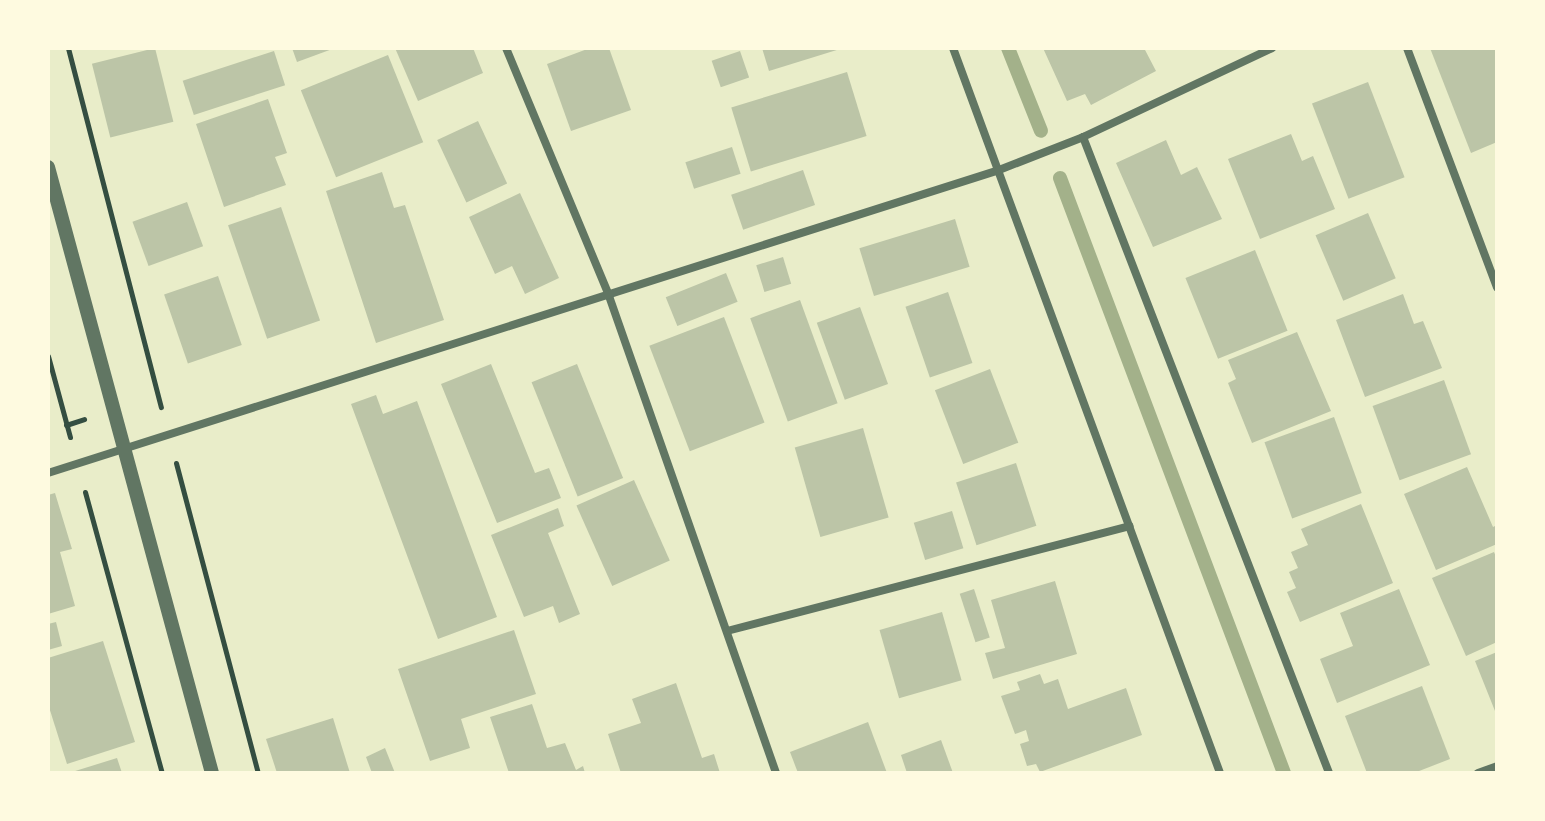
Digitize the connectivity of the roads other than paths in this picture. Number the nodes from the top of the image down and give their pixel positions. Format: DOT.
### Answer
graph roads {
  1 [pos="506,48"];
  2 [pos="953,48"];
  3 [pos="1272,48"];
  4 [pos="1407,48"];
  5 [pos="1083,137"];
  6 [pos="48,167"];
  7 [pos="999,170"];
  8 [pos="1497,288"];
  9 [pos="609,296"];
  10 [pos="124,448"];
  11 [pos="48,473"];
  12 [pos="1130,526"];
  13 [pos="727,631"];
  14 [pos="1497,766"];
  15 [pos="212,773"];
  16 [pos="776,773"];
  17 [pos="1220,773"];
  18 [pos="1329,773"];
  19 [pos="1478,773"];
  1 -- 9 [label="street"];
  2 -- 7 [label="street"];
  3 -- 5 [label="street"];
  4 -- 8 [label="street"];
  5 -- 7 [label="street"];
  5 -- 18 [label="street"];
  6 -- 10 [label="street"];
  7 -- 9 [label="street"];
  7 -- 12 [label="street"];
  9 -- 10 [label="street"];
  9 -- 13 [label="street"];
  10 -- 11 [label="street"];
  10 -- 15 [label="street"];
  12 -- 13 [label="street"];
  12 -- 17 [label="street"];
  13 -- 16 [label="street"];
  14 -- 19 [label="street"];
}
